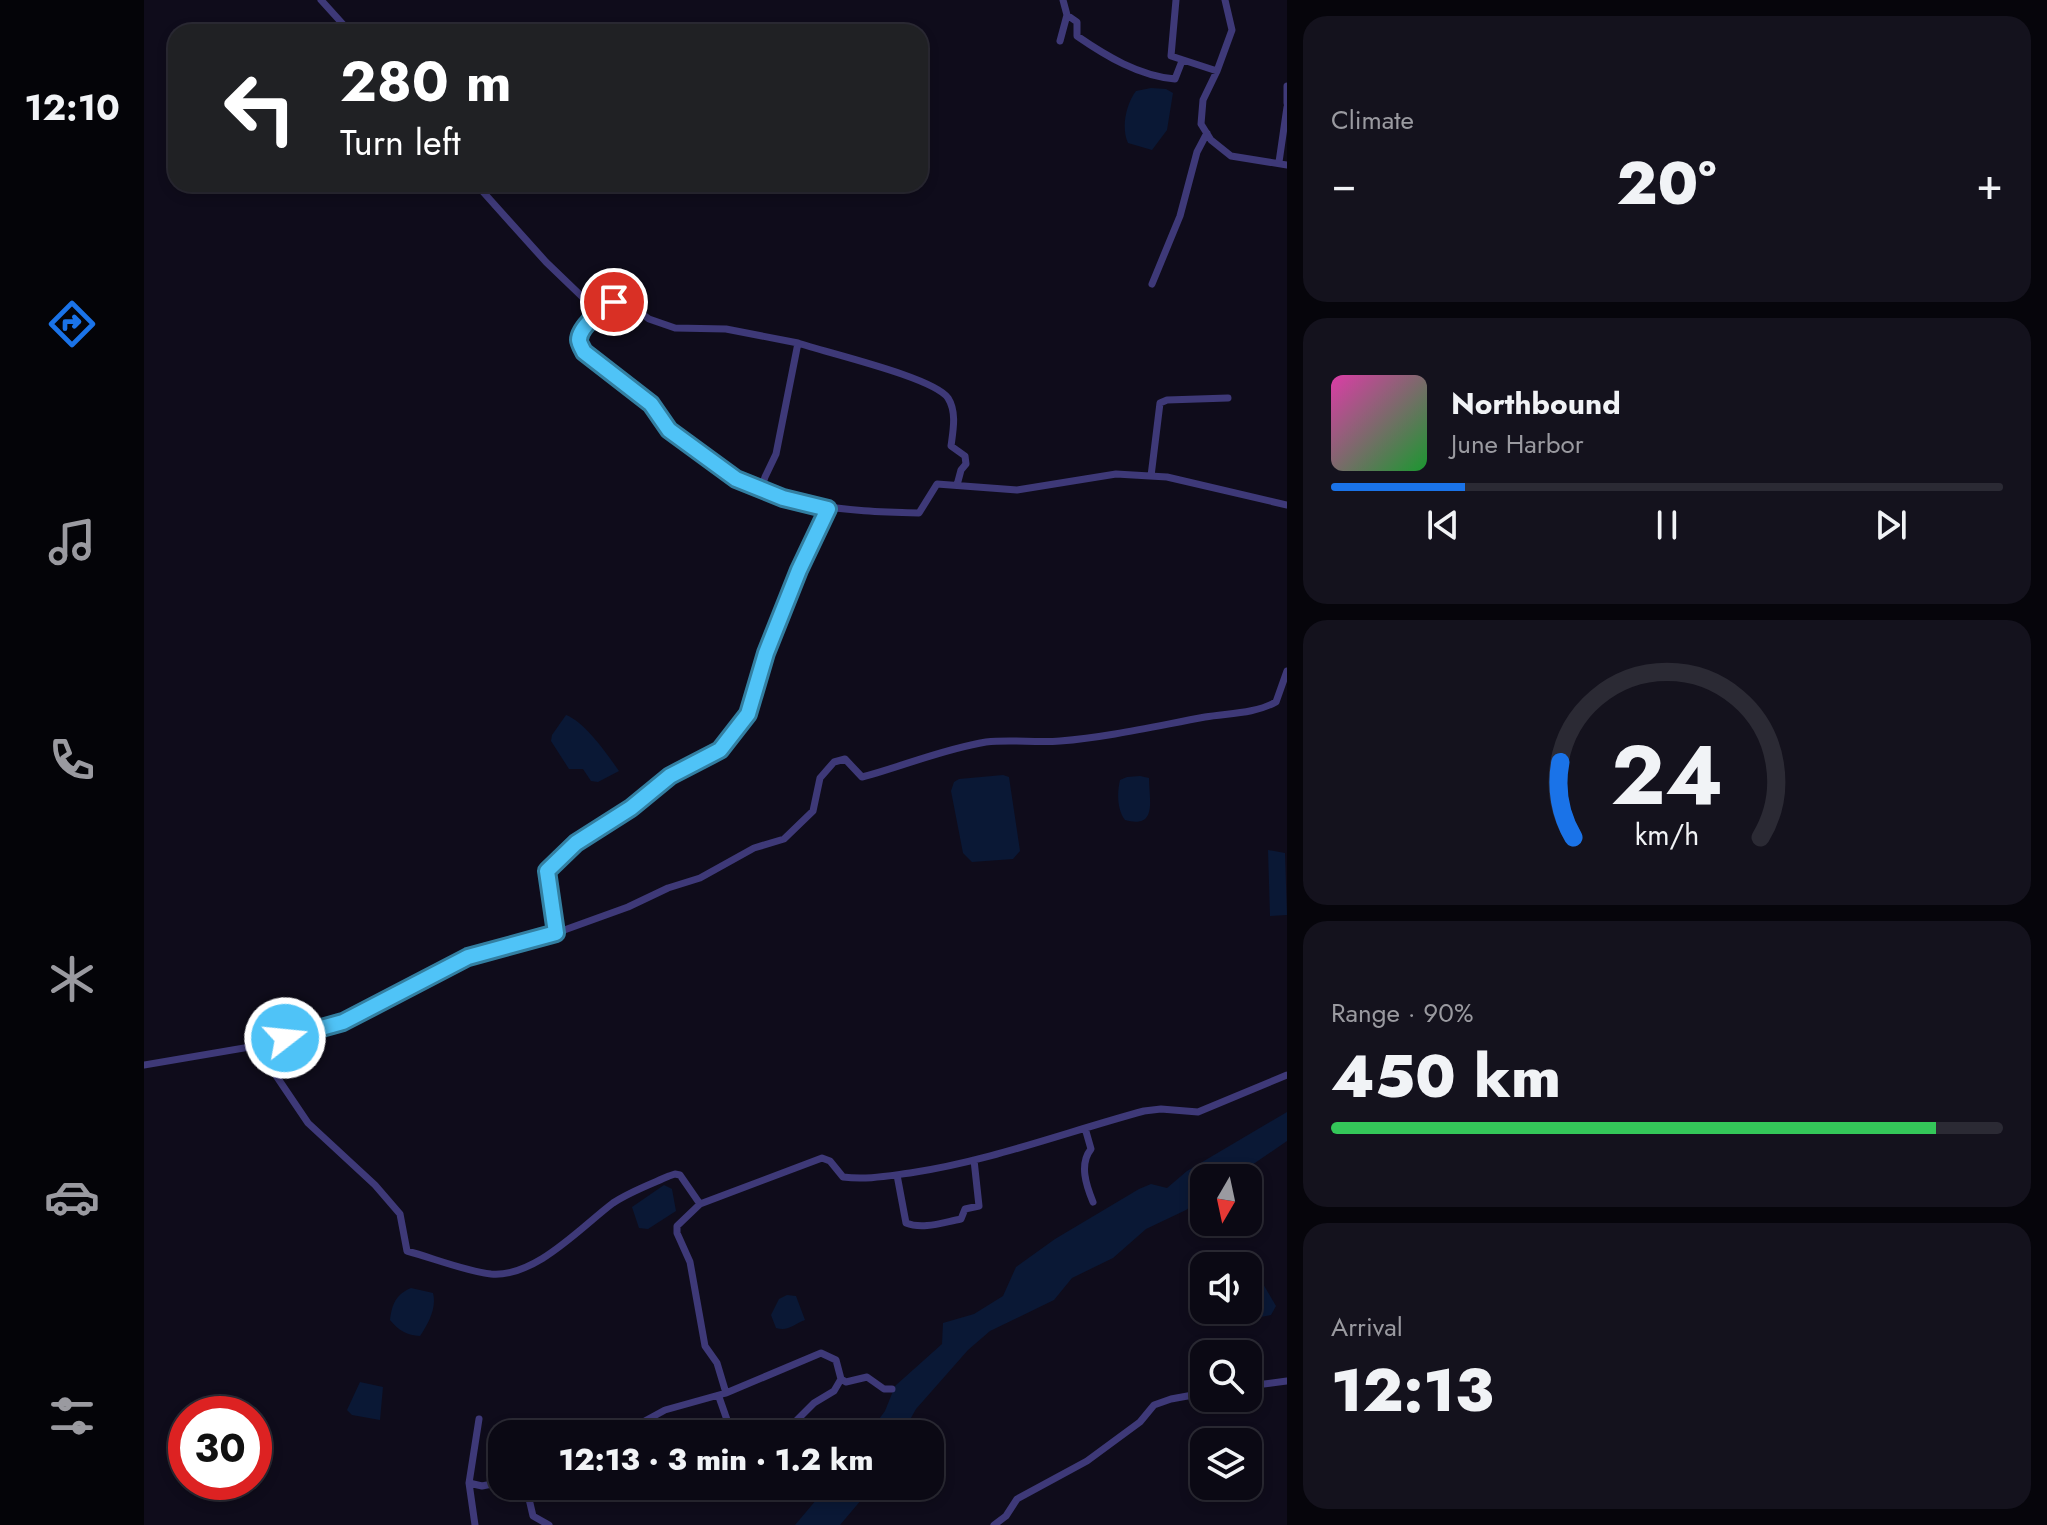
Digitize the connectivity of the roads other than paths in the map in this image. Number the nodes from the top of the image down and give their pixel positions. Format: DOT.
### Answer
graph roads {
  1 [pos="321,0"];
  2 [pos="1063,0"];
  3 [pos="1176,0"];
  4 [pos="1225,0"];
  5 [pos="1067,15"];
  6 [pos="343,24"];
  7 [pos="1060,41"];
  8 [pos="1182,61"];
  9 [pos="1217,71"];
  10 [pos="1287,86"];
  11 [pos="1287,105"];
  12 [pos="1207,133"];
  13 [pos="1283,164"];
  14 [pos="483,192"];
  15 [pos="1152,284"];
  16 [pos="598,312"];
  17 [pos="798,343"];
  18 [pos="1228,398"];
  19 [pos="1151,476"];
  20 [pos="957,485"];
  21 [pos="761,490"];
  22 [pos="1287,505"];
  23 [pos="828,509"];
  24 [pos="1287,671"];
  25 [pos="556,933"];
  26 [pos="256,1046"];
  27 [pos="144,1065"];
  28 [pos="1287,1075"];
  29 [pos="1085,1128"];
  30 [pos="974,1160"];
  31 [pos="897,1175"];
  32 [pos="1093,1202"];
  33 [pos="700,1204"];
  34 [pos="841,1379"];
  35 [pos="1287,1381"];
  36 [pos="1262,1384"];
  37 [pos="892,1389"];
  38 [pos="723,1395"];
  39 [pos="1190,1396"];
  40 [pos="479,1419"];
  41 [pos="647,1420"];
  42 [pos="729,1420"];
  43 [pos="799,1420"];
  44 [pos="469,1483"];
  45 [pos="488,1485"];
  46 [pos="529,1500"];
  47 [pos="475,1525"];
  48 [pos="549,1525"];
  49 [pos="994,1525"];
  1 -- 6 [label="street"];
  2 -- 5 [label="street"];
  3 -- 8 [label="street"];
  4 -- 9 [label="street"];
  5 -- 7 [label="street"];
  5 -- 8 [label="street"];
  8 -- 9 [label="street"];
  9 -- 12 [label="street"];
  10 -- 11 [label="street"];
  11 -- 13 [label="street"];
  12 -- 13 [label="street"];
  12 -- 15 [label="street"];
  14 -- 16 [label="street"];
  16 -- 17 [label="street"];
  16 -- 21 [label="street"];
  17 -- 20 [label="street"];
  17 -- 21 [label="street"];
  18 -- 19 [label="street"];
  19 -- 20 [label="street"];
  19 -- 22 [label="street"];
  20 -- 23 [label="street"];
  21 -- 23 [label="street"];
  23 -- 25 [label="street"];
  24 -- 25 [label="street"];
  25 -- 26 [label="street"];
  26 -- 27 [label="street"];
  26 -- 33 [label="street"];
  28 -- 29 [label="street"];
  29 -- 30 [label="street"];
  29 -- 32 [label="street"];
  30 -- 31 [label="street"];
  30 -- 31 [label="street"];
  31 -- 33 [label="street"];
  33 -- 38 [label="street"];
  34 -- 37 [label="street"];
  34 -- 38 [label="street"];
  34 -- 43 [label="street"];
  35 -- 36 [label="street"];
  38 -- 41 [label="street"];
  38 -- 42 [label="street"];
  39 -- 49 [label="street"];
  40 -- 44 [label="street"];
  44 -- 45 [label="street"];
  44 -- 47 [label="street"];
  46 -- 48 [label="street"];
}
